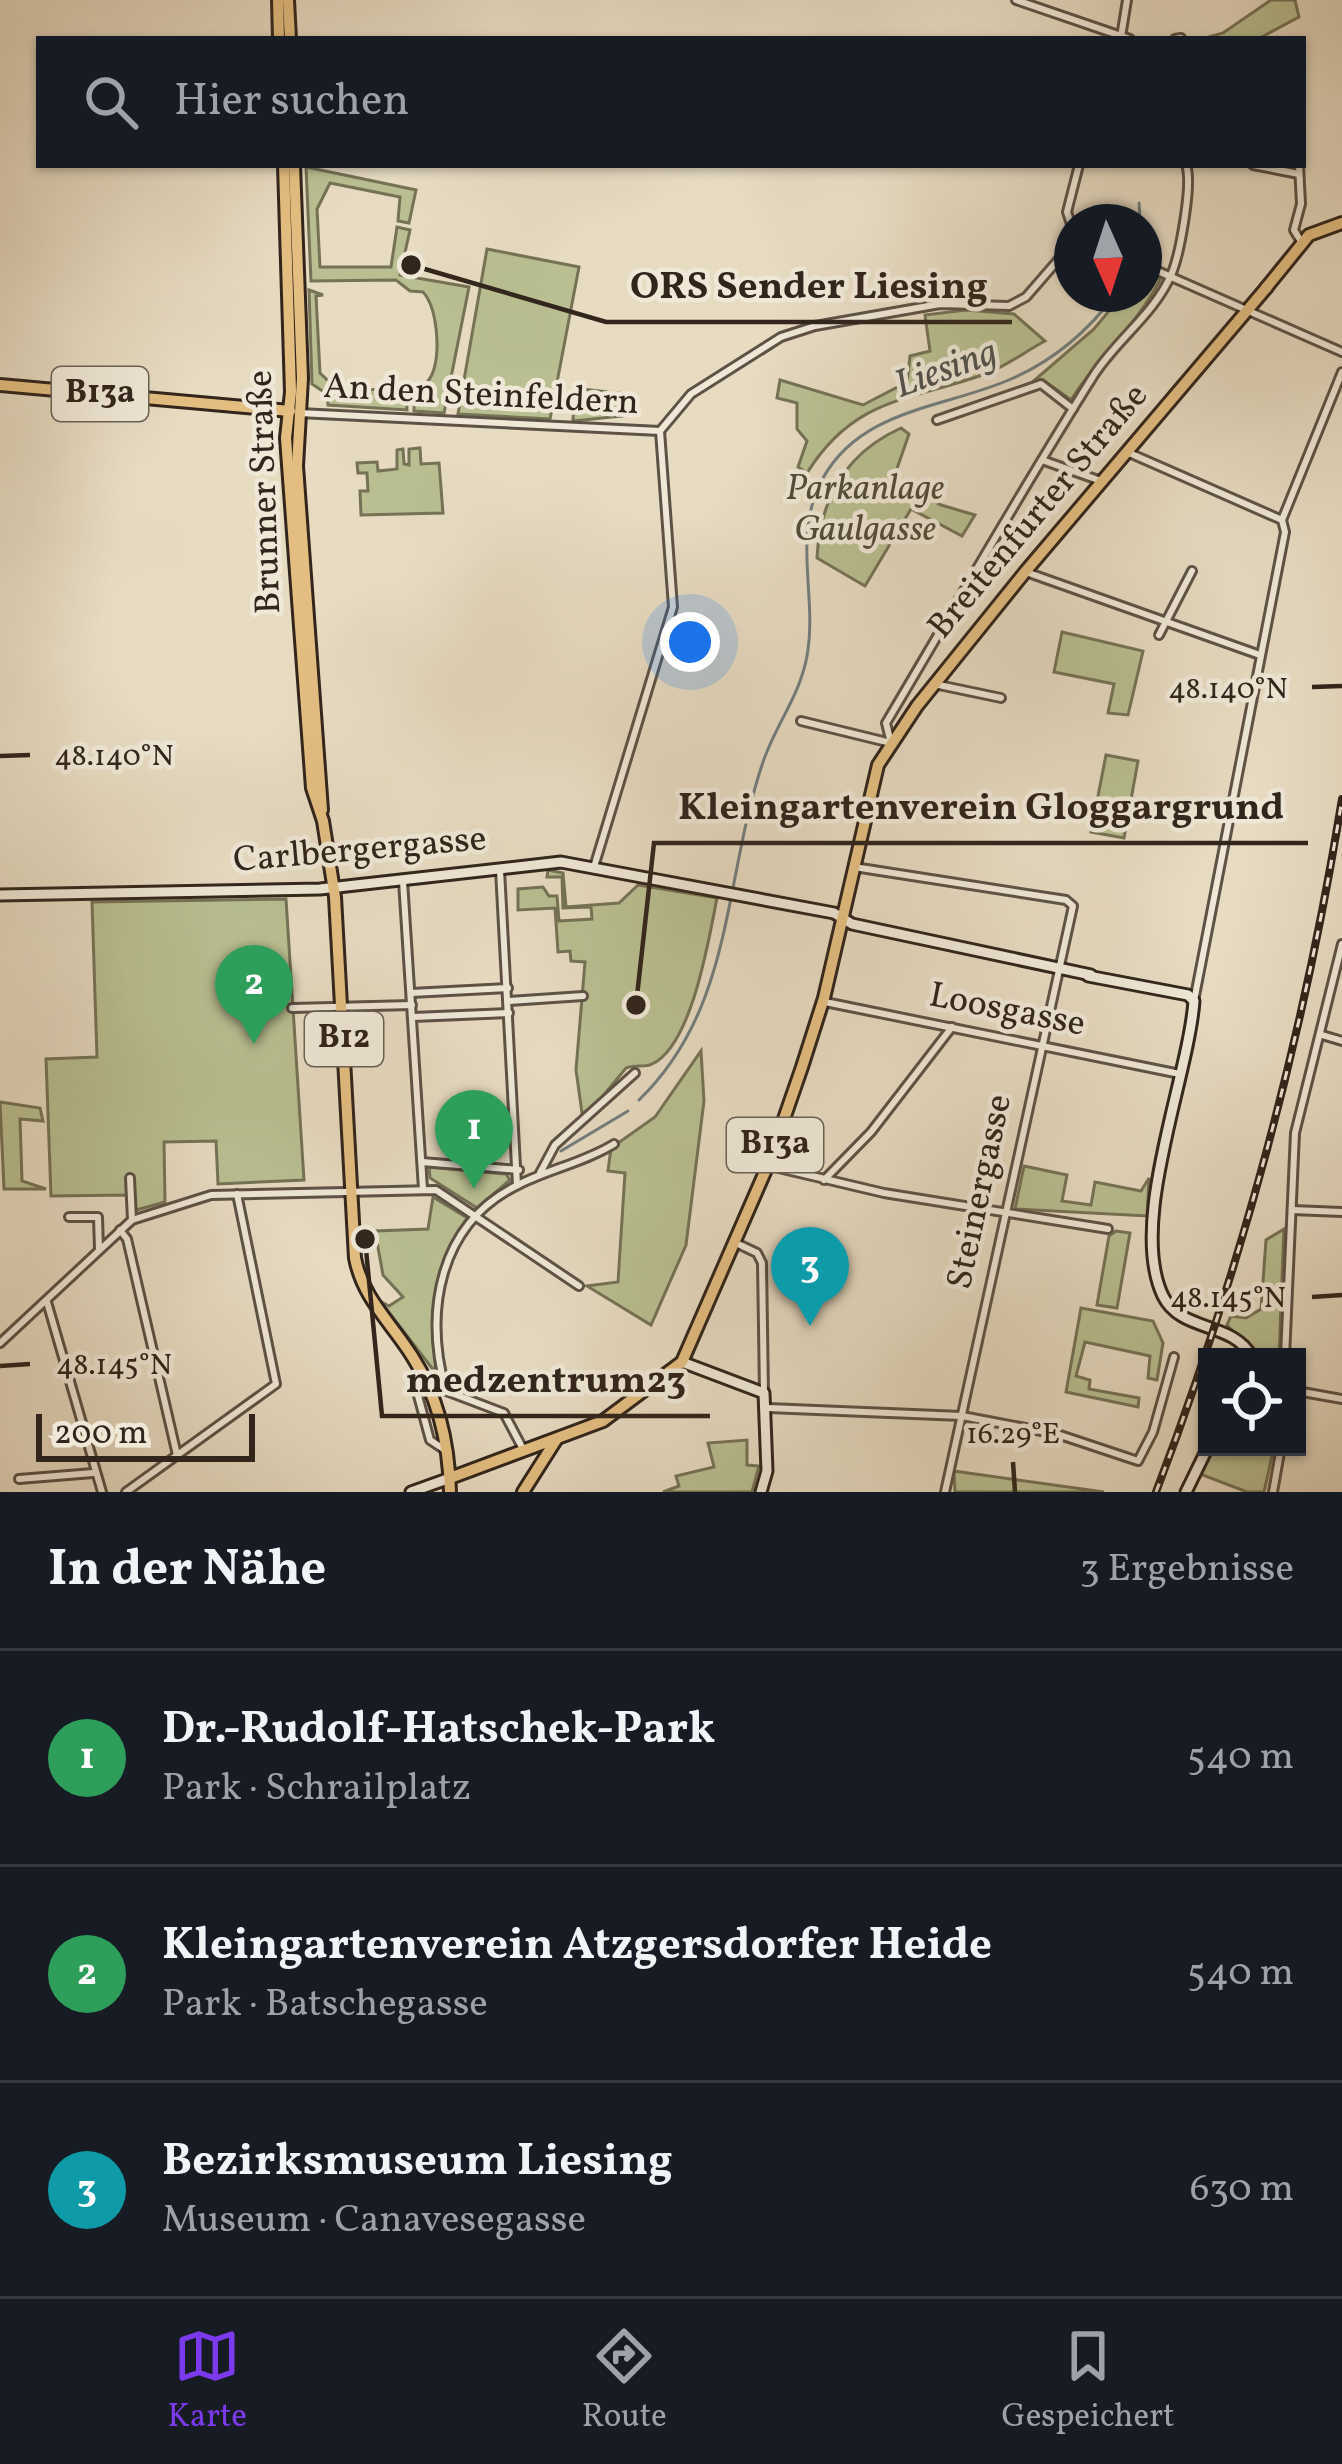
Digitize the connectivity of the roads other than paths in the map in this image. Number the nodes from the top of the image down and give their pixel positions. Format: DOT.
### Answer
graph roads {
  1 [pos="278,0"];
  2 [pos="288,0"];
  3 [pos="1016,0"];
  4 [pos="1126,0"];
  5 [pos="1032,2"];
  6 [pos="1101,35"];
  7 [pos="279,36"];
  8 [pos="290,36"];
  9 [pos="1125,36"];
  10 [pos="284,168"];
  11 [pos="294,168"];
  12 [pos="1078,168"];
  13 [pos="1188,169"];
  14 [pos="1299,170"];
  15 [pos="1069,204"];
  16 [pos="1342,224"];
  17 [pos="1302,243"];
  18 [pos="1054,265"];
  19 [pos="1162,274"];
  20 [pos="1170,278"];
  21 [pos="1249,310"];
  22 [pos="1342,352"];
  23 [pos="1342,372"];
  24 [pos="0,385"];
  25 [pos="1073,409"];
  26 [pos="293,412"];
  27 [pos="938,420"];
  28 [pos="660,431"];
  29 [pos="1127,452"];
  30 [pos="1042,460"];
  31 [pos="1102,482"];
  32 [pos="1282,520"];
  33 [pos="1192,571"];
  34 [pos="1025,572"];
  35 [pos="1165,622"];
  36 [pos="1159,634"];
  37 [pos="1260,655"];
  38 [pos="934,684"];
  39 [pos="1000,698"];
  40 [pos="801,721"];
  41 [pos="891,743"];
  42 [pos="500,866"];
  43 [pos="854,867"];
  44 [pos="593,868"];
  45 [pos="403,879"];
  46 [pos="333,888"];
  47 [pos="0,895"];
  48 [pos="843,918"];
  49 [pos="1342,944"];
  50 [pos="1061,969"];
  51 [pos="508,988"];
  52 [pos="411,993"];
  53 [pos="583,996"];
  54 [pos="508,1001"];
  55 [pos="823,1001"];
  56 [pos="1194,1001"];
  57 [pos="412,1005"];
  58 [pos="292,1008"];
  59 [pos="343,1010"];
  60 [pos="509,1013"];
  61 [pos="413,1017"];
  62 [pos="952,1027"];
  63 [pos="1322,1035"];
  64 [pos="1342,1040"];
  65 [pos="1040,1045"];
  66 [pos="635,1073"];
  67 [pos="1180,1074"];
  68 [pos="614,1144"];
  69 [pos="422,1162"];
  70 [pos="768,1165"];
  71 [pos="519,1170"];
  72 [pos="539,1176"];
  73 [pos="130,1178"];
  74 [pos="824,1181"];
  75 [pos="517,1185"];
  76 [pos="423,1189"];
  77 [pos="352,1191"];
  78 [pos="237,1193"];
  79 [pos="1292,1210"];
  80 [pos="1342,1212"];
  81 [pos="1005,1213"];
  82 [pos="69,1217"];
  83 [pos="476,1217"];
  84 [pos="132,1220"];
  85 [pos="1108,1229"];
  86 [pos="120,1230"];
  87 [pos="735,1243"];
  88 [pos="99,1250"];
  89 [pos="579,1286"];
  90 [pos="47,1302"];
  91 [pos="0,1342"];
  92 [pos="1246,1348"];
  93 [pos="1286,1348"];
  94 [pos="1174,1357"];
  95 [pos="682,1362"];
  96 [pos="1306,1393"];
  97 [pos="764,1394"];
  98 [pos="1342,1399"];
  99 [pos="768,1408"];
  100 [pos="962,1416"];
  101 [pos="556,1440"];
  102 [pos="526,1448"];
  103 [pos="177,1454"];
  104 [pos="1204,1456"];
  105 [pos="1279,1456"];
  106 [pos="542,1459"];
  107 [pos="94,1473"];
  108 [pos="450,1478"];
  109 [pos="19,1480"];
  110 [pos="431,1488"];
  111 [pos="1188,1489"];
  112 [pos="102,1492"];
  113 [pos="126,1492"];
  114 [pos="411,1492"];
  115 [pos="447,1492"];
  116 [pos="523,1492"];
  117 [pos="761,1492"];
  118 [pos="945,1492"];
  119 [pos="1205,1492"];
  120 [pos="1273,1492"];
  1 -- 7 [label="main road"];
  2 -- 8 [label="main road"];
  3 -- 5 [label="street"];
  4 -- 9 [label="street"];
  5 -- 6 [label="street"];
  10 -- 26 [label="main road, Brunner Straße / B12"];
  11 -- 26 [label="main road, Brunner Straße / B12"];
  12 -- 15 [label="street"];
  13 -- 20 [label="street"];
  14 -- 17 [label="street"];
  16 -- 17 [label="main road, Breitenfurter Straße / B13a"];
  17 -- 21 [label="main road, Breitenfurter Straße / B13a"];
  18 -- 28 [label="street"];
  19 -- 20 [label="street"];
  20 -- 21 [label="street"];
  20 -- 25 [label="street"];
  21 -- 22 [label="street"];
  21 -- 29 [label="main road, Breitenfurter Straße / B13a"];
  23 -- 32 [label="street"];
  24 -- 26 [label="main road, B13a"];
  25 -- 27 [label="street"];
  25 -- 30 [label="street"];
  26 -- 28 [label="street, An den Steinfeldern"];
  26 -- 46 [label="main road, Brunner Straße / B12"];
  28 -- 44 [label="street"];
  29 -- 31 [label="main road, Breitenfurter Straße / B13a"];
  29 -- 32 [label="street"];
  30 -- 31 [label="street"];
  30 -- 41 [label="street"];
  31 -- 34 [label="main road, Breitenfurter Straße / B13a"];
  32 -- 37 [label="street"];
  33 -- 35 [label="street"];
  34 -- 35 [label="street"];
  34 -- 38 [label="main road, Breitenfurter Straße / B13a"];
  35 -- 36 [label="street"];
  35 -- 37 [label="street"];
  37 -- 56 [label="street"];
  38 -- 39 [label="street"];
  38 -- 41 [label="main road, Breitenfurter Straße / B13a"];
  40 -- 41 [label="street"];
  41 -- 43 [label="main road, Breitenfurter Straße / B13a"];
  42 -- 44 [label="street, Carlbergergasse"];
  42 -- 45 [label="street, Carlbergergasse"];
  42 -- 51 [label="street"];
  43 -- 48 [label="main road, Breitenfurter Straße / B13a"];
  43 -- 50 [label="street, Steinergasse"];
  44 -- 48 [label="street, Carlbergergasse"];
  45 -- 46 [label="street, Carlbergergasse"];
  45 -- 52 [label="street"];
  46 -- 47 [label="street, Carlbergergasse"];
  46 -- 59 [label="main road, Brunner Straße / B12"];
  48 -- 50 [label="street"];
  48 -- 55 [label="main road, Breitenfurter Straße / B13a"];
  49 -- 63 [label="street"];
  50 -- 56 [label="street"];
  50 -- 65 [label="street, Steinergasse"];
  51 -- 52 [label="street"];
  51 -- 54 [label="street"];
  52 -- 57 [label="street"];
  53 -- 54 [label="street"];
  54 -- 60 [label="street"];
  55 -- 62 [label="street, Loosgasse"];
  55 -- 70 [label="main road, Breitenfurter Straße / B13a"];
  56 -- 67 [label="street"];
  57 -- 59 [label="street"];
  57 -- 61 [label="street"];
  58 -- 59 [label="street"];
  59 -- 77 [label="main road, Brunner Straße / B12"];
  60 -- 61 [label="street"];
  60 -- 71 [label="street"];
  61 -- 69 [label="street"];
  62 -- 65 [label="street, Loosgasse"];
  62 -- 74 [label="street"];
  63 -- 64 [label="street"];
  63 -- 79 [label="street"];
  65 -- 67 [label="street, Loosgasse"];
  65 -- 81 [label="street, Steinergasse"];
  66 -- 72 [label="street"];
  67 -- 92 [label="street"];
  68 -- 72 [label="street"];
  69 -- 71 [label="street"];
  69 -- 76 [label="street"];
  70 -- 74 [label="street"];
  70 -- 87 [label="main road, Breitenfurter Straße / B13a"];
  71 -- 75 [label="street"];
  72 -- 75 [label="street"];
  73 -- 84 [label="street"];
  74 -- 81 [label="street"];
  75 -- 83 [label="street"];
  76 -- 77 [label="street"];
  76 -- 83 [label="street"];
  77 -- 78 [label="street"];
  77 -- 108 [label="main road, Brunner Straße / B12"];
  78 -- 84 [label="street"];
  78 -- 103 [label="street"];
  79 -- 80 [label="street"];
  79 -- 93 [label="street"];
  81 -- 85 [label="street"];
  81 -- 100 [label="street, Steinergasse"];
  82 -- 88 [label="street"];
  83 -- 89 [label="street"];
  83 -- 102 [label="street"];
  84 -- 86 [label="street"];
  86 -- 88 [label="street"];
  86 -- 103 [label="street"];
  87 -- 95 [label="main road, Breitenfurter Straße / B13a"];
  87 -- 97 [label="street"];
  88 -- 90 [label="street"];
  90 -- 91 [label="street"];
  90 -- 107 [label="street"];
  94 -- 100 [label="street"];
  95 -- 97 [label="street"];
  95 -- 101 [label="main road, Breitenfurter Straße / B13a"];
  96 -- 98 [label="street"];
  97 -- 99 [label="street"];
  99 -- 100 [label="street"];
  99 -- 117 [label="street"];
  100 -- 118 [label="street, Steinergasse"];
  101 -- 102 [label="main road"];
  101 -- 106 [label="main road, Breitenfurter Straße"];
  102 -- 106 [label="main road"];
  102 -- 108 [label="main road"];
  103 -- 113 [label="street"];
  104 -- 111 [label="street"];
  105 -- 120 [label="street"];
  106 -- 116 [label="main road, Breitenfurter Straße"];
  107 -- 109 [label="street"];
  107 -- 112 [label="street"];
  108 -- 110 [label="street"];
  108 -- 115 [label="main road, Brunner Straße / B12"];
  110 -- 114 [label="street"];
  110 -- 115 [label="street"];
  111 -- 119 [label="street"];
}
